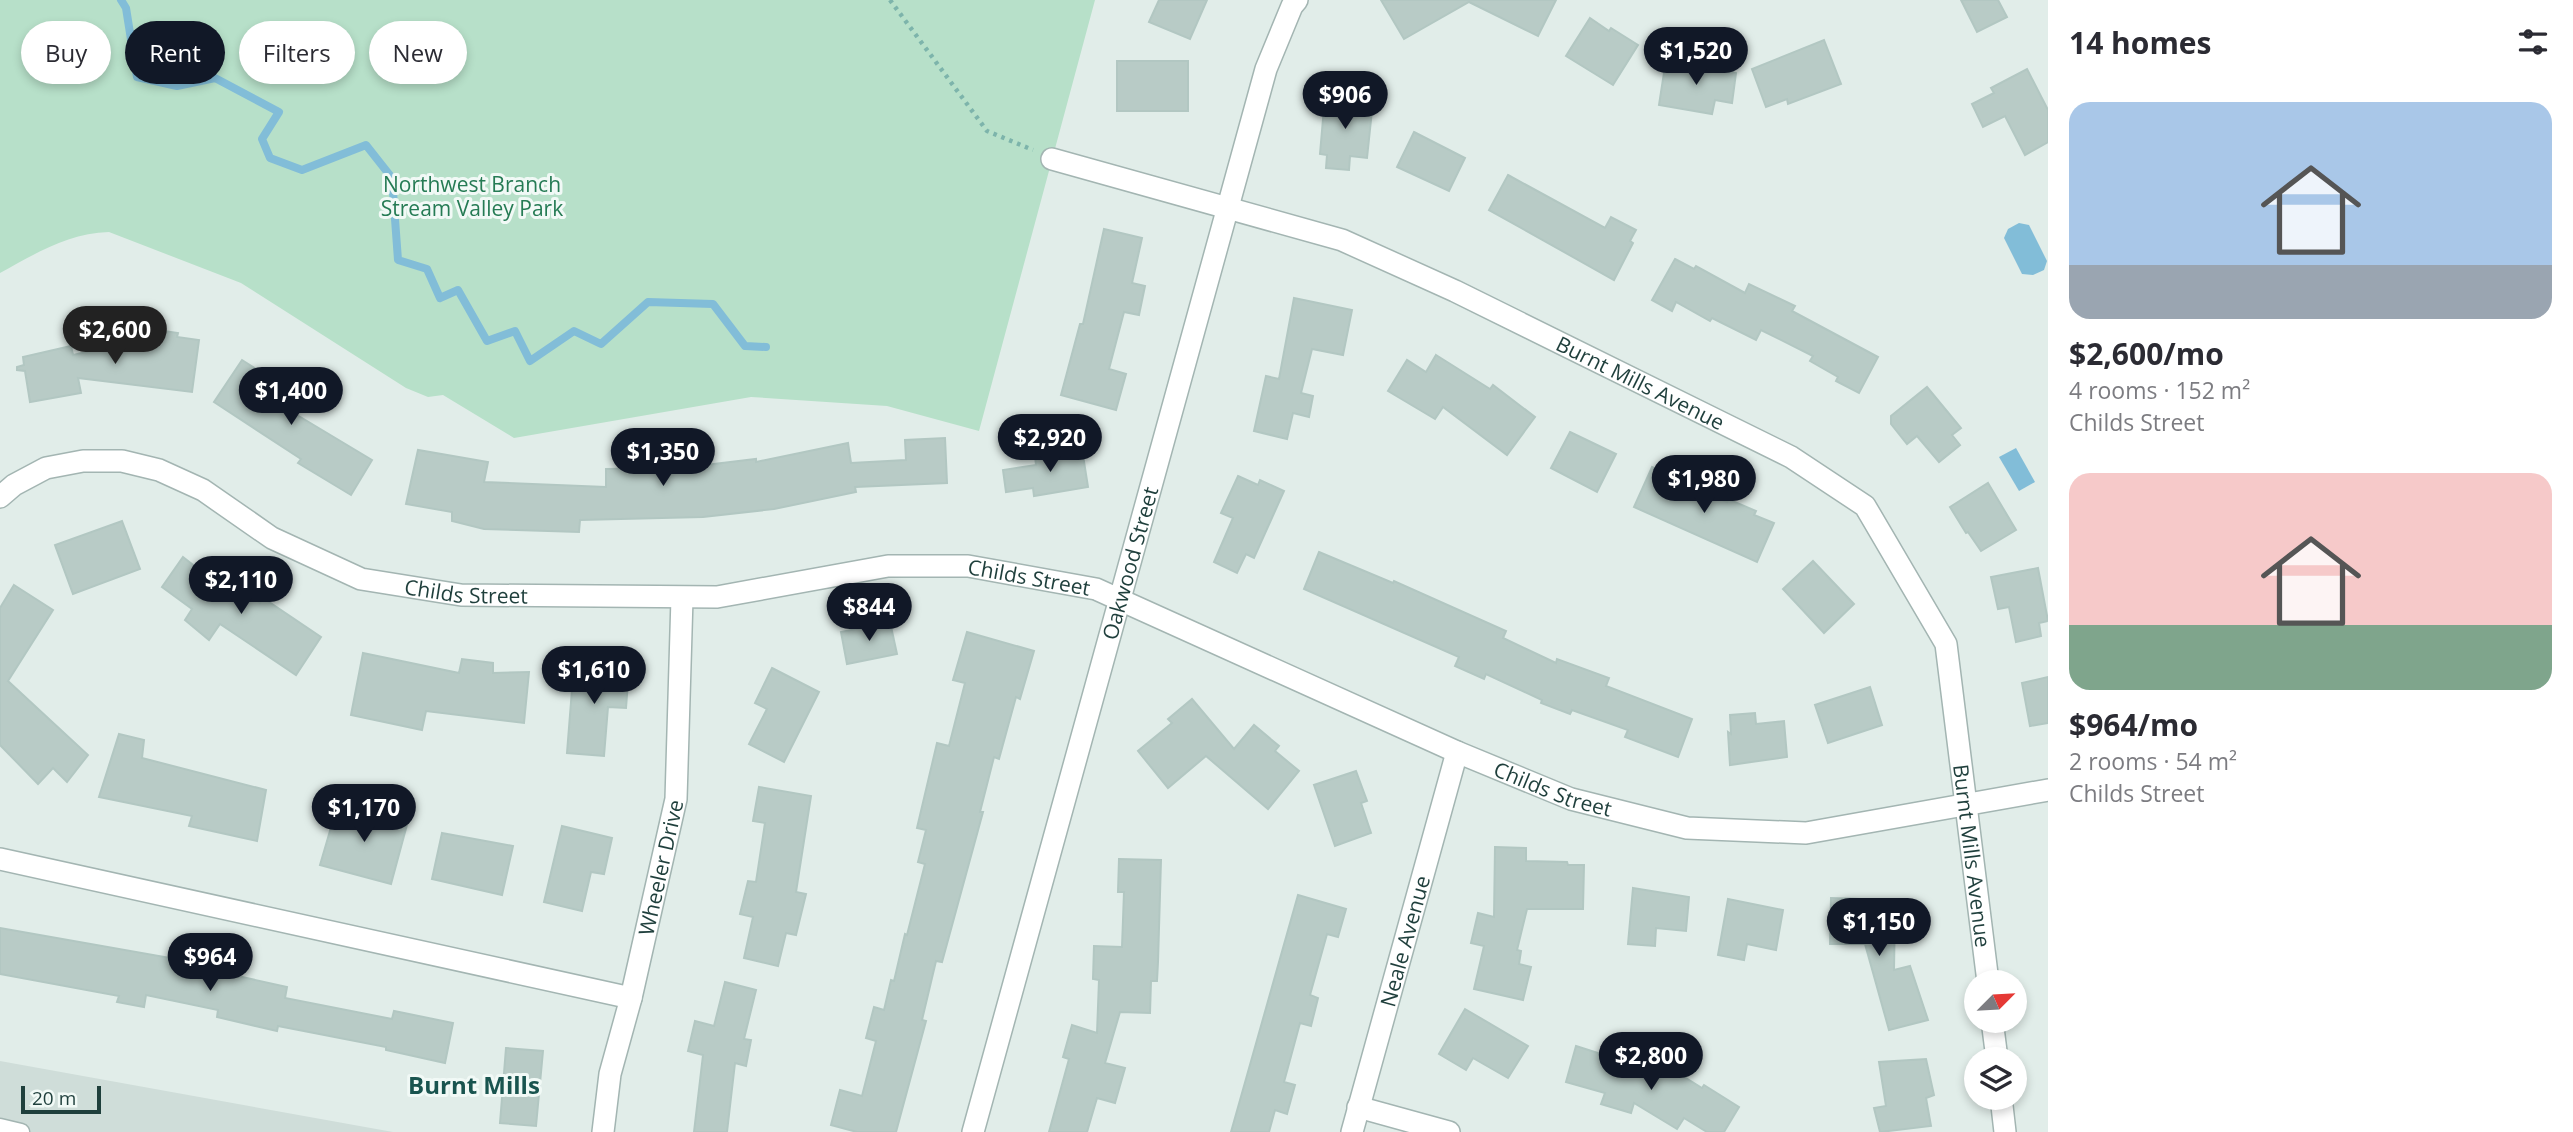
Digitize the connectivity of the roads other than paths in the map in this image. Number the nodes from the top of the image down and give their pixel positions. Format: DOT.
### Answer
graph roads {
  1 [pos="1297,0"];
  2 [pos="1052,159"];
  3 [pos="1228,208"];
  4 [pos="0,497"];
  5 [pos="682,598"];
  6 [pos="1119,599"];
  7 [pos="1457,752"];
  8 [pos="2048,790"];
  9 [pos="1967,804"];
  10 [pos="0,859"];
  11 [pos="1987,970"];
  12 [pos="631,998"];
  13 [pos="1358,1107"];
  14 [pos="2002,1110"];
  15 [pos="0,1127"];
  16 [pos="21,1132"];
  17 [pos="603,1132"];
  18 [pos="973,1132"];
  19 [pos="1352,1132"];
  20 [pos="1449,1132"];
  21 [pos="2005,1132"];
  1 -- 3 [label="street, Oakwood Street"];
  2 -- 3 [label="street, Burnt Mills Avenue"];
  3 -- 6 [label="street, Oakwood Street"];
  3 -- 9 [label="street, Burnt Mills Avenue"];
  4 -- 5 [label="street, Childs Street"];
  5 -- 6 [label="street, Childs Street"];
  5 -- 12 [label="street, Wheeler Drive"];
  6 -- 7 [label="street, Childs Street"];
  6 -- 18 [label="street, Oakwood Street"];
  7 -- 9 [label="street, Childs Street"];
  7 -- 13 [label="street, Neale Avenue"];
  8 -- 9 [label="street, Childs Street"];
  9 -- 11 [label="street, Burnt Mills Avenue"];
  10 -- 12 [label="street"];
  12 -- 17 [label="street, Wheeler Drive"];
  13 -- 19 [label="street, Neale Avenue"];
  13 -- 20 [label="street"];
  14 -- 21 [label="street"];
  15 -- 16 [label="lane"];
}
